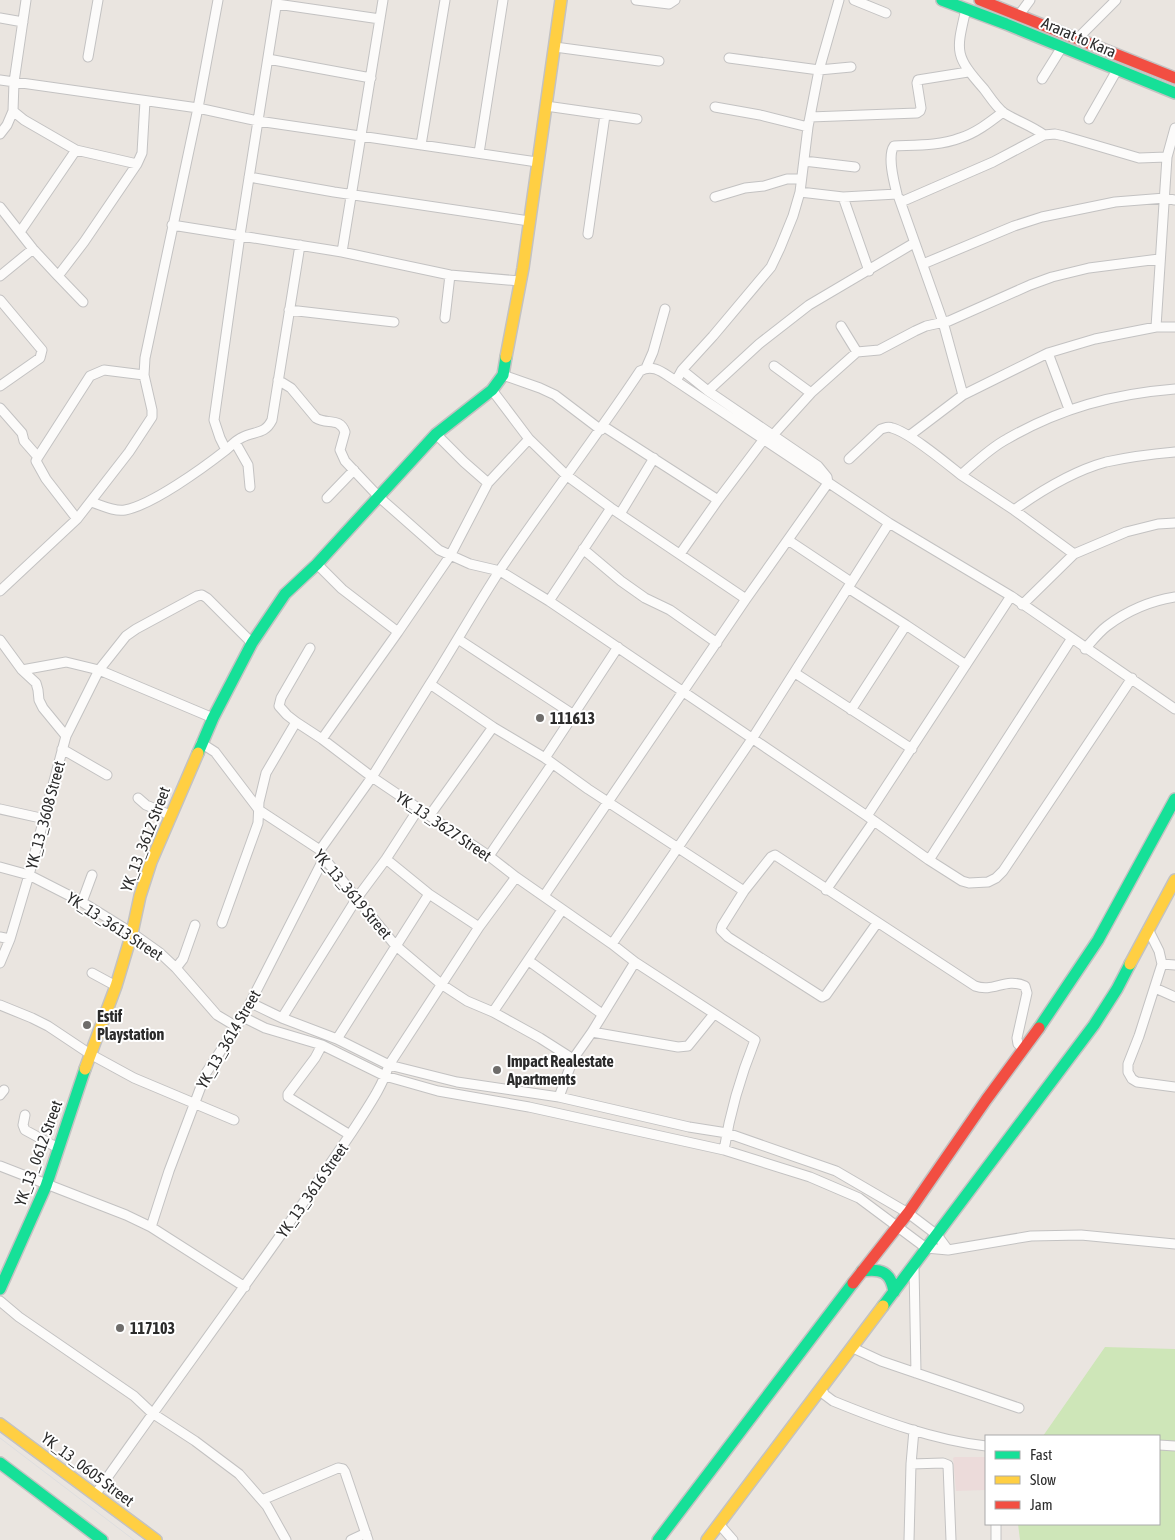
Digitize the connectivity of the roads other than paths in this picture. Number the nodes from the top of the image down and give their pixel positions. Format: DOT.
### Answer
graph roads {
  1 [pos="26,0"];
  2 [pos="98,0"];
  3 [pos="218,0"];
  4 [pos="384,0"];
  5 [pos="445,0"];
  6 [pos="503,0"];
  7 [pos="561,0"];
  8 [pos="636,0"];
  9 [pos="675,0"];
  10 [pos="839,0"];
  11 [pos="854,0"];
  12 [pos="942,0"];
  13 [pos="980,0"];
  14 [pos="1030,0"];
  15 [pos="1116,0"];
  16 [pos="277,2"];
  17 [pos="966,9"];
  18 [pos="886,13"];
  19 [pos="1019,15"];
  20 [pos="0,18"];
  21 [pos="380,20"];
  22 [pos="23,22"];
  23 [pos="1047,27"];
  24 [pos="1041,38"];
  25 [pos="1077,40"];
  26 [pos="555,47"];
  27 [pos="1062,47"];
  28 [pos="88,57"];
  29 [pos="729,58"];
  30 [pos="268,59"];
  31 [pos="659,61"];
  32 [pos="851,67"];
  33 [pos="819,70"];
  34 [pos="1117,70"];
  35 [pos="968,72"];
  36 [pos="1172,74"];
  37 [pos="371,78"];
  38 [pos="1042,79"];
  39 [pos="0,80"];
  40 [pos="14,82"];
  41 [pos="1175,93"];
  42 [pos="145,101"];
  43 [pos="546,106"];
  44 [pos="715,107"];
  45 [pos="198,108"];
  46 [pos="12,111"];
  47 [pos="1003,112"];
  48 [pos="605,115"];
  49 [pos="810,117"];
  50 [pos="637,119"];
  51 [pos="1089,119"];
  52 [pos="258,121"];
  53 [pos="808,127"];
  54 [pos="1175,128"];
  55 [pos="0,134"];
  56 [pos="361,135"];
  57 [pos="1044,135"];
  58 [pos="421,145"];
  59 [pos="76,150"];
  60 [pos="479,153"];
  61 [pos="1167,157"];
  62 [pos="804,161"];
  63 [pos="537,162"];
  64 [pos="137,164"];
  65 [pos="855,167"];
  66 [pos="249,177"];
  67 [pos="801,178"];
  68 [pos="800,192"];
  69 [pos="351,194"];
  70 [pos="897,194"];
  71 [pos="715,197"];
  72 [pos="843,197"];
  73 [pos="1165,198"];
  74 [pos="1175,200"];
  75 [pos="901,202"];
  76 [pos="0,207"];
  77 [pos="530,222"];
  78 [pos="172,225"];
  79 [pos="20,232"];
  80 [pos="588,234"];
  81 [pos="240,235"];
  82 [pos="914,243"];
  83 [pos="300,245"];
  84 [pos="33,249"];
  85 [pos="342,252"];
  86 [pos="1159,260"];
  87 [pos="923,264"];
  88 [pos="869,270"];
  89 [pos="450,275"];
  90 [pos="0,276"];
  91 [pos="58,276"];
  92 [pos="520,281"];
  93 [pos="0,300"];
  94 [pos="83,302"];
  95 [pos="665,308"];
  96 [pos="289,310"];
  97 [pos="445,318"];
  98 [pos="394,322"];
  99 [pos="943,322"];
  100 [pos="841,326"];
  101 [pos="1156,327"];
  102 [pos="1175,327"];
  103 [pos="857,352"];
  104 [pos="1048,353"];
  105 [pos="774,366"];
  106 [pos="646,368"];
  107 [pos="682,370"];
  108 [pos="144,375"];
  109 [pos="503,375"];
  110 [pos="278,380"];
  111 [pos="676,381"];
  112 [pos="0,386"];
  113 [pos="1175,389"];
  114 [pos="492,390"];
  115 [pos="708,391"];
  116 [pos="811,393"];
  117 [pos="963,395"];
  118 [pos="0,408"];
  119 [pos="1068,409"];
  120 [pos="602,428"];
  121 [pos="436,434"];
  122 [pos="773,435"];
  123 [pos="909,436"];
  124 [pos="529,439"];
  125 [pos="764,439"];
  126 [pos="235,442"];
  127 [pos="226,450"];
  128 [pos="1175,452"];
  129 [pos="38,457"];
  130 [pos="654,458"];
  131 [pos="849,459"];
  132 [pos="354,470"];
  133 [pos="566,475"];
  134 [pos="961,475"];
  135 [pos="488,483"];
  136 [pos="828,483"];
  137 [pos="250,487"];
  138 [pos="379,497"];
  139 [pos="327,498"];
  140 [pos="718,500"];
  141 [pos="92,502"];
  142 [pos="611,508"];
  143 [pos="1014,510"];
  144 [pos="620,514"];
  145 [pos="77,519"];
  146 [pos="889,523"];
  147 [pos="1175,523"];
  148 [pos="788,540"];
  149 [pos="584,549"];
  150 [pos="680,554"];
  151 [pos="1074,554"];
  152 [pos="450,556"];
  153 [pos="317,564"];
  154 [pos="500,571"];
  155 [pos="850,585"];
  156 [pos="0,592"];
  157 [pos="1011,596"];
  158 [pos="1175,597"];
  159 [pos="746,599"];
  160 [pos="549,601"];
  161 [pos="1022,605"];
  162 [pos="906,625"];
  163 [pos="398,632"];
  164 [pos="1072,638"];
  165 [pos="458,639"];
  166 [pos="0,640"];
  167 [pos="252,643"];
  168 [pos="717,643"];
  169 [pos="618,647"];
  170 [pos="310,648"];
  171 [pos="1085,648"];
  172 [pos="966,665"];
  173 [pos="22,670"];
  174 [pos="99,670"];
  175 [pos="795,673"];
  176 [pos="1132,678"];
  177 [pos="430,684"];
  178 [pos="684,692"];
  179 [pos="1171,701"];
  180 [pos="1175,709"];
  181 [pos="851,710"];
  182 [pos="574,715"];
  183 [pos="213,718"];
  184 [pos="296,722"];
  185 [pos="493,727"];
  186 [pos="66,736"];
  187 [pos="752,738"];
  188 [pos="322,739"];
  189 [pos="201,743"];
  190 [pos="62,749"];
  191 [pos="912,749"];
  192 [pos="548,761"];
  193 [pos="107,775"];
  194 [pos="372,777"];
  195 [pos="138,798"];
  196 [pos="1175,799"];
  197 [pos="607,801"];
  198 [pos="419,808"];
  199 [pos="0,809"];
  200 [pos="259,810"];
  201 [pos="170,815"];
  202 [pos="430,815"];
  203 [pos="45,819"];
  204 [pos="871,819"];
  205 [pos="679,848"];
  206 [pos="322,854"];
  207 [pos="489,856"];
  208 [pos="386,860"];
  209 [pos="929,860"];
  210 [pos="0,867"];
  211 [pos="29,875"];
  212 [pos="92,875"];
  213 [pos="516,877"];
  214 [pos="1175,880"];
  215 [pos="826,890"];
  216 [pos="744,891"];
  217 [pos="429,894"];
  218 [pos="544,896"];
  219 [pos="357,898"];
  220 [pos="82,902"];
  221 [pos="562,910"];
  222 [pos="877,923"];
  223 [pos="222,924"];
  224 [pos="195,925"];
  225 [pos="479,927"];
  226 [pos="1148,929"];
  227 [pos="132,933"];
  228 [pos="0,937"];
  229 [pos="10,939"];
  230 [pos="612,944"];
  231 [pos="395,945"];
  232 [pos="529,961"];
  233 [pos="635,962"];
  234 [pos="0,963"];
  235 [pos="1162,964"];
  236 [pos="1175,966"];
  237 [pos="176,968"];
  238 [pos="92,973"];
  239 [pos="441,984"];
  240 [pos="116,986"];
  241 [pos="1155,988"];
  242 [pos="1175,997"];
  243 [pos="251,1003"];
  244 [pos="0,1005"];
  245 [pos="493,1012"];
  246 [pos="602,1014"];
  247 [pos="714,1014"];
  248 [pos="243,1017"];
  249 [pos="282,1018"];
  250 [pos="237,1028"];
  251 [pos="592,1032"];
  252 [pos="337,1039"];
  253 [pos="322,1045"];
  254 [pos="1024,1048"];
  255 [pos="90,1054"];
  256 [pos="573,1059"];
  257 [pos="389,1065"];
  258 [pos="385,1076"];
  259 [pos="1175,1086"];
  260 [pos="560,1097"];
  261 [pos="194,1102"];
  262 [pos="26,1115"];
  263 [pos="234,1120"];
  264 [pos="727,1133"];
  265 [pos="350,1135"];
  266 [pos="58,1148"];
  267 [pos="724,1150"];
  268 [pos="0,1166"];
  269 [pos="46,1186"];
  270 [pos="908,1213"];
  271 [pos="151,1227"];
  272 [pos="897,1227"];
  273 [pos="937,1234"];
  274 [pos="1175,1244"];
  275 [pos="926,1248"];
  276 [pos="948,1250"];
  277 [pos="914,1266"];
  278 [pos="862,1271"];
  279 [pos="245,1288"];
  280 [pos="0,1290"];
  281 [pos="894,1292"];
  282 [pos="0,1301"];
  283 [pos="853,1348"];
  284 [pos="916,1373"];
  285 [pos="821,1389"];
  286 [pos="1019,1408"];
  287 [pos="152,1413"];
  288 [pos="0,1424"];
  289 [pos="914,1430"];
  290 [pos="1160,1444"];
  291 [pos="985,1446"];
  292 [pos="1175,1446"];
  293 [pos="0,1463"];
  294 [pos="910,1464"];
  295 [pos="95,1495"];
  296 [pos="262,1500"];
  297 [pos="720,1524"];
  298 [pos="996,1525"];
  299 [pos="367,1537"];
  300 [pos="102,1540"];
  301 [pos="156,1540"];
  302 [pos="286,1540"];
  303 [pos="351,1540"];
  304 [pos="658,1540"];
  305 [pos="707,1540"];
  306 [pos="733,1540"];
  307 [pos="909,1540"];
  308 [pos="951,1540"];
  309 [pos="996,1540"];
  1 -- 22 [label="street"];
  2 -- 28 [label="street"];
  3 -- 45 [label="street"];
  4 -- 21 [label="street"];
  5 -- 58 [label="street"];
  6 -- 60 [label="street"];
  7 -- 26 [label="main road"];
  8 -- 9 [label="street"];
  10 -- 33 [label="street"];
  11 -- 18 [label="street"];
  12 -- 17 [label="main road, Ararat to Kara"];
  13 -- 19 [label="main road, Ararat to Kara"];
  14 -- 19 [label="street"];
  15 -- 25 [label="street"];
  16 -- 21 [label="street"];
  16 -- 30 [label="street"];
  17 -- 24 [label="main road, Ararat to Kara"];
  17 -- 35 [label="street"];
  19 -- 23 [label="main road, Ararat to Kara"];
  20 -- 22 [label="street"];
  21 -- 37 [label="street"];
  22 -- 40 [label="street"];
  23 -- 24 [label="main road"];
  23 -- 25 [label="main road, Ararat to Kara"];
  24 -- 27 [label="main road, Ararat to Kara"];
  25 -- 36 [label="main road, Ararat to Kara"];
  26 -- 31 [label="street"];
  26 -- 43 [label="main road"];
  27 -- 34 [label="main road, Ararat to Kara"];
  27 -- 38 [label="street"];
  29 -- 33 [label="street"];
  30 -- 37 [label="street"];
  30 -- 52 [label="street"];
  32 -- 33 [label="street"];
  33 -- 49 [label="street"];
  34 -- 41 [label="main road, Ararat to Kara"];
  34 -- 51 [label="street"];
  35 -- 47 [label="street"];
  35 -- 49 [label="street"];
  37 -- 56 [label="street"];
  39 -- 40 [label="street"];
  40 -- 42 [label="street"];
  40 -- 46 [label="street"];
  42 -- 45 [label="street"];
  42 -- 64 [label="street"];
  43 -- 48 [label="street"];
  43 -- 63 [label="main road"];
  44 -- 53 [label="street"];
  45 -- 52 [label="street"];
  45 -- 78 [label="street"];
  46 -- 55 [label="street"];
  46 -- 59 [label="street"];
  47 -- 57 [label="street"];
  47 -- 70 [label="street"];
  48 -- 50 [label="street"];
  48 -- 80 [label="street"];
  49 -- 53 [label="street"];
  52 -- 56 [label="street"];
  52 -- 66 [label="street"];
  53 -- 62 [label="street"];
  54 -- 61 [label="street"];
  56 -- 58 [label="street"];
  56 -- 69 [label="street"];
  57 -- 61 [label="street"];
  57 -- 75 [label="street"];
  58 -- 60 [label="street"];
  59 -- 64 [label="street"];
  59 -- 79 [label="street"];
  60 -- 63 [label="street"];
  61 -- 73 [label="street"];
  62 -- 65 [label="street"];
  62 -- 67 [label="street"];
  63 -- 77 [label="main road"];
  64 -- 91 [label="street"];
  66 -- 69 [label="street"];
  66 -- 81 [label="street"];
  67 -- 68 [label="street"];
  67 -- 71 [label="street"];
  68 -- 72 [label="street"];
  68 -- 107 [label="street"];
  69 -- 77 [label="street"];
  69 -- 85 [label="street"];
  70 -- 72 [label="street"];
  70 -- 75 [label="street"];
  72 -- 88 [label="street"];
  73 -- 74 [label="street"];
  73 -- 86 [label="street"];
  73 -- 87 [label="street"];
  75 -- 82 [label="street"];
  76 -- 79 [label="street"];
  77 -- 92 [label="main road"];
  78 -- 81 [label="street"];
  78 -- 108 [label="street"];
  79 -- 84 [label="street"];
  81 -- 83 [label="street"];
  81 -- 127 [label="street"];
  82 -- 87 [label="street"];
  82 -- 88 [label="street"];
  83 -- 85 [label="street"];
  83 -- 96 [label="street"];
  84 -- 90 [label="street"];
  84 -- 91 [label="street"];
  85 -- 89 [label="street"];
  86 -- 99 [label="street"];
  86 -- 101 [label="street"];
  87 -- 99 [label="street"];
  88 -- 115 [label="street"];
  89 -- 92 [label="street"];
  89 -- 97 [label="street"];
  91 -- 94 [label="street"];
  92 -- 109 [label="main road"];
  93 -- 112 [label="street"];
  95 -- 106 [label="street"];
  96 -- 98 [label="street"];
  96 -- 110 [label="street"];
  99 -- 103 [label="street"];
  99 -- 117 [label="street"];
  100 -- 103 [label="street"];
  101 -- 102 [label="street"];
  101 -- 104 [label="street"];
  103 -- 116 [label="street"];
  104 -- 117 [label="street"];
  104 -- 119 [label="street"];
  105 -- 116 [label="street"];
  106 -- 111 [label="street"];
  106 -- 120 [label="street, YK_13_3614 Street"];
  107 -- 111 [label="street"];
  107 -- 115 [label="street"];
  108 -- 129 [label="street"];
  108 -- 141 [label="street"];
  109 -- 114 [label="main road, YK_13_3612 Street"];
  109 -- 120 [label="street"];
  110 -- 126 [label="street"];
  110 -- 132 [label="street"];
  111 -- 125 [label="street"];
  113 -- 119 [label="street"];
  114 -- 121 [label="main road, YK_13_3612 Street"];
  114 -- 124 [label="street"];
  115 -- 122 [label="street"];
  116 -- 122 [label="street"];
  117 -- 123 [label="street"];
  118 -- 129 [label="street"];
  119 -- 134 [label="street"];
  120 -- 130 [label="street"];
  120 -- 133 [label="street, YK_13_3614 Street"];
  121 -- 135 [label="street"];
  121 -- 138 [label="main road, YK_13_3612 Street"];
  122 -- 136 [label="street"];
  123 -- 131 [label="street"];
  123 -- 134 [label="street"];
  124 -- 133 [label="street"];
  124 -- 135 [label="street"];
  125 -- 136 [label="street"];
  125 -- 140 [label="street"];
  126 -- 127 [label="street"];
  126 -- 137 [label="street"];
  127 -- 141 [label="street"];
  128 -- 143 [label="street"];
  129 -- 145 [label="street"];
  130 -- 140 [label="street"];
  130 -- 144 [label="street"];
  132 -- 138 [label="street"];
  132 -- 139 [label="street"];
  133 -- 142 [label="street"];
  133 -- 154 [label="street, YK_13_3614 Street"];
  134 -- 143 [label="street"];
  135 -- 152 [label="street"];
  136 -- 146 [label="street"];
  136 -- 148 [label="street"];
  138 -- 152 [label="street"];
  138 -- 153 [label="main road, YK_13_3612 Street"];
  140 -- 150 [label="street"];
  141 -- 145 [label="street"];
  142 -- 144 [label="street"];
  142 -- 149 [label="street"];
  143 -- 151 [label="street"];
  144 -- 150 [label="street"];
  145 -- 156 [label="street"];
  146 -- 155 [label="street"];
  146 -- 157 [label="street"];
  147 -- 151 [label="street"];
  148 -- 155 [label="street"];
  148 -- 159 [label="street"];
  149 -- 160 [label="street"];
  149 -- 168 [label="street"];
  150 -- 159 [label="street"];
  151 -- 161 [label="street"];
  152 -- 154 [label="street"];
  152 -- 163 [label="street"];
  153 -- 163 [label="street"];
  153 -- 167 [label="main road, YK_13_3612 Street"];
  154 -- 160 [label="street"];
  154 -- 165 [label="street, YK_13_3614 Street"];
  155 -- 162 [label="street"];
  155 -- 175 [label="street"];
  157 -- 161 [label="street"];
  157 -- 172 [label="street"];
  158 -- 171 [label="street"];
  159 -- 168 [label="street"];
  160 -- 169 [label="street"];
  161 -- 164 [label="street"];
  162 -- 172 [label="street"];
  162 -- 181 [label="street"];
  163 -- 188 [label="street"];
  164 -- 171 [label="street"];
  164 -- 209 [label="street"];
  165 -- 177 [label="street, YK_13_3614 Street"];
  165 -- 182 [label="street"];
  166 -- 173 [label="street"];
  167 -- 174 [label="street, YK_13_3608 Street"];
  167 -- 183 [label="main road, YK_13_3612 Street"];
  168 -- 178 [label="street"];
  169 -- 178 [label="street"];
  169 -- 182 [label="street"];
  170 -- 184 [label="street, YK_13_3627 Street"];
  171 -- 176 [label="street"];
  172 -- 191 [label="street"];
  173 -- 174 [label="street"];
  173 -- 186 [label="street"];
  174 -- 183 [label="street"];
  174 -- 186 [label="street, YK_13_3608 Street"];
  175 -- 181 [label="street"];
  175 -- 187 [label="street"];
  176 -- 179 [label="street"];
  176 -- 209 [label="street"];
  177 -- 185 [label="street"];
  177 -- 194 [label="street, YK_13_3614 Street"];
  178 -- 187 [label="street"];
  178 -- 197 [label="street"];
  179 -- 180 [label="street"];
  181 -- 191 [label="street"];
  182 -- 192 [label="street"];
  183 -- 189 [label="main road, YK_13_3612 Street"];
  184 -- 188 [label="street, YK_13_3627 Street"];
  184 -- 200 [label="street"];
  185 -- 192 [label="street"];
  185 -- 202 [label="street"];
  186 -- 190 [label="street, YK_13_3608 Street"];
  187 -- 204 [label="street"];
  187 -- 205 [label="street"];
  188 -- 194 [label="street, YK_13_3627 Street"];
  189 -- 200 [label="street, YK_13_3619 Street"];
  189 -- 201 [label="main road, YK_13_3612 Street"];
  190 -- 193 [label="street"];
  190 -- 203 [label="street, YK_13_3608 Street"];
  191 -- 204 [label="street"];
  192 -- 197 [label="street"];
  192 -- 207 [label="street"];
  194 -- 198 [label="street, YK_13_3627 Street"];
  194 -- 206 [label="street, YK_13_3614 Street"];
  195 -- 201 [label="street"];
  196 -- 254 [label="main road"];
  197 -- 205 [label="street"];
  197 -- 218 [label="street"];
  198 -- 202 [label="street, YK_13_3627 Street"];
  198 -- 208 [label="street"];
  199 -- 203 [label="street"];
  200 -- 206 [label="street, YK_13_3619 Street"];
  200 -- 223 [label="street"];
  201 -- 227 [label="main road, YK_13_3612 Street"];
  202 -- 207 [label="street, YK_13_3627 Street"];
  203 -- 211 [label="street, YK_13_3608 Street"];
  204 -- 209 [label="street"];
  204 -- 215 [label="street"];
  205 -- 216 [label="street"];
  205 -- 230 [label="street"];
  206 -- 219 [label="street, YK_13_3619 Street"];
  206 -- 243 [label="street, YK_13_3614 Street"];
  207 -- 213 [label="street, YK_13_3627 Street"];
  208 -- 217 [label="street"];
  208 -- 219 [label="street"];
  210 -- 211 [label="street, YK_13_3613 Street"];
  211 -- 220 [label="street, YK_13_3613 Street"];
  211 -- 229 [label="street, YK_13_3608 Street"];
  212 -- 220 [label="street"];
  213 -- 218 [label="street, YK_13_3627 Street"];
  213 -- 225 [label="street, YK_13_3616 Street"];
  214 -- 226 [label="main road"];
  215 -- 216 [label="street"];
  215 -- 222 [label="street"];
  216 -- 222 [label="street"];
  217 -- 225 [label="street"];
  217 -- 231 [label="street"];
  218 -- 221 [label="street, YK_13_3627 Street"];
  219 -- 231 [label="street, YK_13_3619 Street"];
  219 -- 249 [label="street"];
  220 -- 227 [label="street, YK_13_3613 Street"];
  221 -- 230 [label="street, YK_13_3627 Street"];
  221 -- 232 [label="street"];
  222 -- 254 [label="street"];
  224 -- 237 [label="street"];
  225 -- 239 [label="street, YK_13_3616 Street"];
  226 -- 235 [label="street"];
  226 -- 273 [label="main road"];
  227 -- 237 [label="street, YK_13_3613 Street"];
  227 -- 240 [label="main road, YK_13_3612 Street"];
  228 -- 229 [label="street"];
  229 -- 234 [label="street, YK_13_3608 Street"];
  230 -- 233 [label="street, YK_13_3627 Street"];
  231 -- 239 [label="street, YK_13_3619 Street"];
  231 -- 252 [label="street"];
  232 -- 245 [label="street"];
  232 -- 246 [label="street"];
  233 -- 246 [label="street"];
  233 -- 247 [label="street, YK_13_3627 Street"];
  235 -- 236 [label="street"];
  235 -- 241 [label="street"];
  237 -- 250 [label="street, YK_13_3613 Street"];
  238 -- 240 [label="street"];
  239 -- 245 [label="street, YK_13_3619 Street"];
  239 -- 257 [label="street, YK_13_3616 Street"];
  240 -- 255 [label="main road, YK_13_3612 Street"];
  241 -- 242 [label="street"];
  241 -- 259 [label="street"];
  243 -- 248 [label="street, YK_13_3614 Street"];
  243 -- 249 [label="street"];
  244 -- 255 [label="street"];
  245 -- 256 [label="street, YK_13_3619 Street"];
  246 -- 251 [label="street"];
  247 -- 251 [label="street"];
  247 -- 264 [label="street, YK_13_3627 Street"];
  248 -- 250 [label="street, YK_13_3614 Street"];
  248 -- 253 [label="street"];
  249 -- 252 [label="street"];
  250 -- 261 [label="street, YK_13_3614 Street"];
  251 -- 256 [label="street"];
  252 -- 257 [label="street"];
  253 -- 258 [label="street"];
  253 -- 265 [label="street"];
  254 -- 270 [label="main road"];
  255 -- 261 [label="street"];
  255 -- 266 [label="main road, YK_13_0612 Street"];
  256 -- 260 [label="street"];
  257 -- 258 [label="street, YK_13_3616 Street"];
  257 -- 260 [label="street"];
  258 -- 265 [label="street, YK_13_3616 Street"];
  258 -- 267 [label="street"];
  260 -- 264 [label="street"];
  261 -- 263 [label="street"];
  261 -- 271 [label="street, YK_13_3614 Street"];
  262 -- 266 [label="street"];
  264 -- 267 [label="street"];
  264 -- 270 [label="street"];
  265 -- 279 [label="street, YK_13_3616 Street"];
  266 -- 269 [label="main road, YK_13_0612 Street"];
  267 -- 272 [label="street"];
  268 -- 269 [label="street"];
  269 -- 271 [label="street"];
  269 -- 280 [label="main road, YK_13_0612 Street"];
  270 -- 272 [label="main road"];
  270 -- 273 [label="street"];
  271 -- 279 [label="street"];
  272 -- 275 [label="street"];
  272 -- 278 [label="main road"];
  273 -- 275 [label="main road"];
  273 -- 276 [label="street"];
  274 -- 276 [label="street"];
  275 -- 276 [label="street"];
  275 -- 277 [label="main road"];
  277 -- 281 [label="main road"];
  277 -- 284 [label="street"];
  278 -- 281 [label="main road"];
  278 -- 304 [label="main road"];
  279 -- 287 [label="street, YK_13_3616 Street"];
  281 -- 283 [label="main road"];
  282 -- 287 [label="street"];
  283 -- 284 [label="street"];
  283 -- 285 [label="main road"];
  284 -- 286 [label="street"];
  285 -- 289 [label="street"];
  285 -- 297 [label="main road"];
  287 -- 295 [label="street, YK_13_3616 Street"];
  287 -- 296 [label="street"];
  288 -- 295 [label="main road, YK_13_0605 Street"];
  289 -- 291 [label="street"];
  289 -- 294 [label="street"];
  290 -- 292 [label="street"];
  293 -- 300 [label="main road"];
  294 -- 307 [label="street"];
  294 -- 308 [label="street"];
  295 -- 301 [label="main road, YK_13_0605 Street"];
  296 -- 299 [label="street"];
  296 -- 302 [label="street"];
  297 -- 305 [label="main road"];
  297 -- 306 [label="street"];
  298 -- 309 [label="street"];
  299 -- 303 [label="street"];
}
